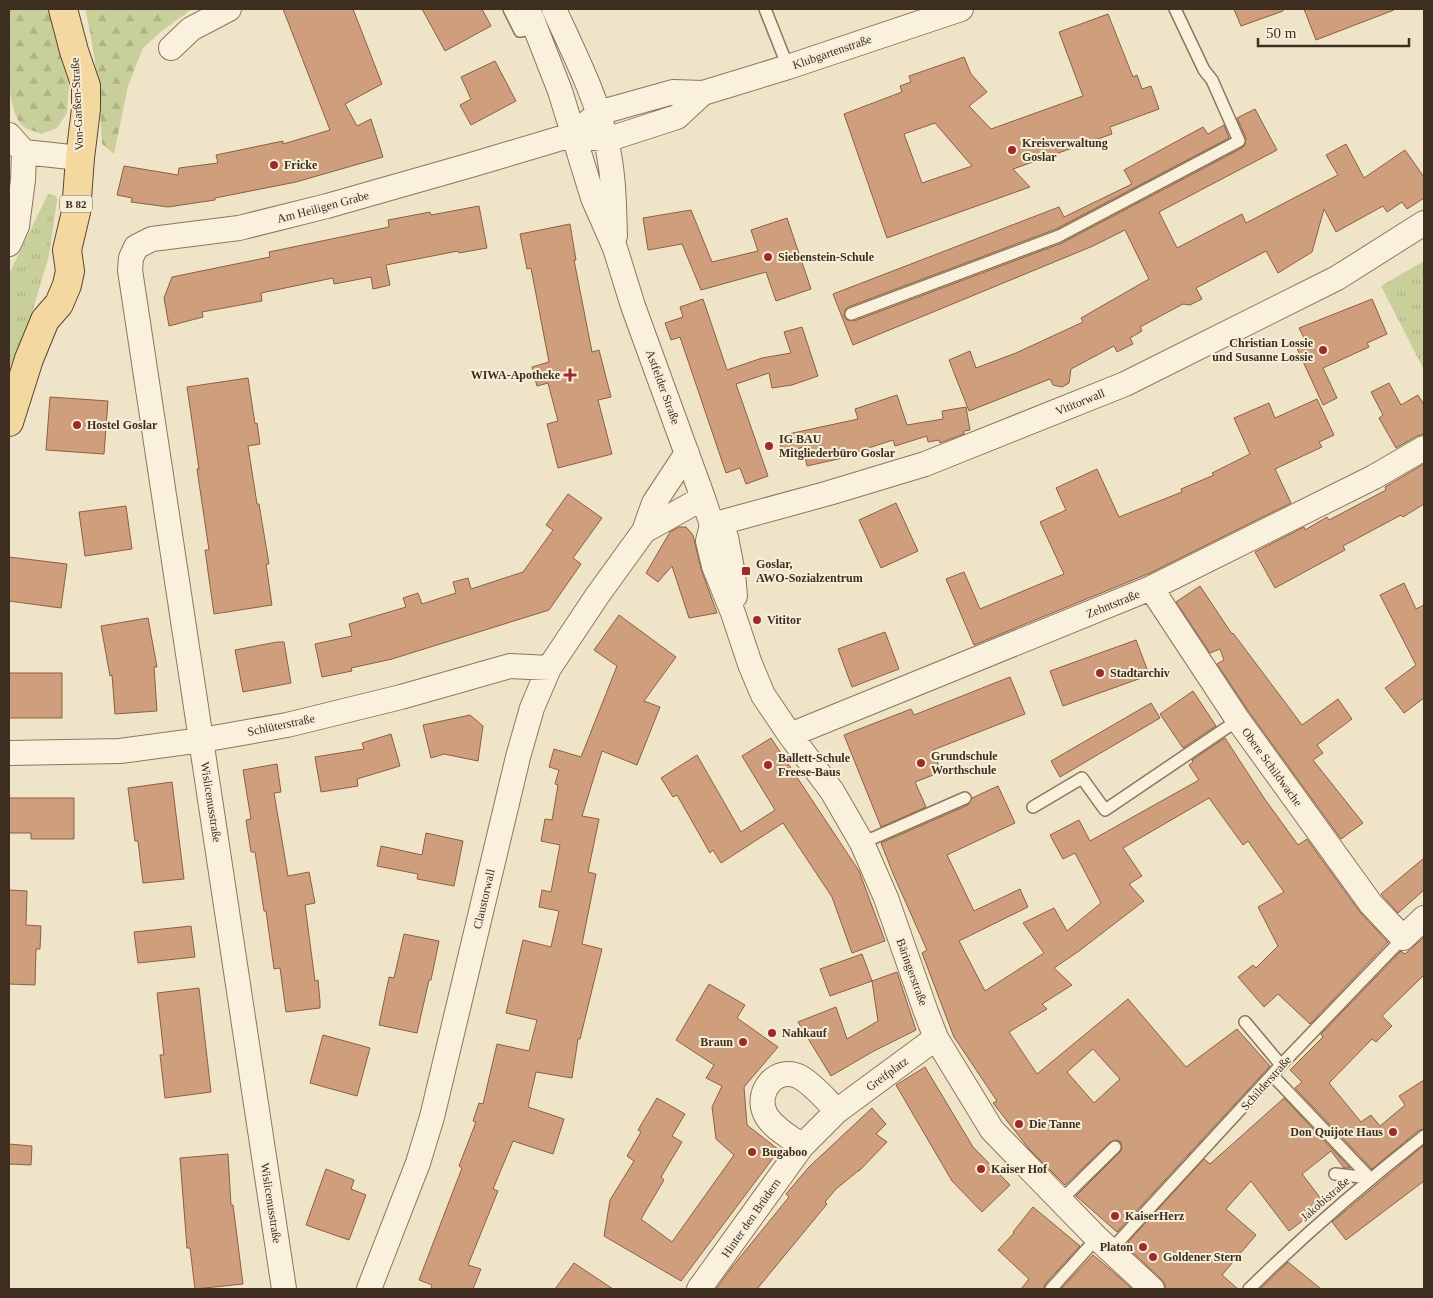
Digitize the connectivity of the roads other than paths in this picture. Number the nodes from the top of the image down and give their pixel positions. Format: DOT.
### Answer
graph roads {
  1 [pos="63,9"];
  2 [pos="509,9"];
  3 [pos="554,9"];
  4 [pos="765,9"];
  5 [pos="961,9"];
  6 [pos="1175,9"];
  7 [pos="220,11"];
  8 [pos="528,22"];
  9 [pos="171,48"];
  10 [pos="788,67"];
  11 [pos="703,93"];
  12 [pos="598,114"];
  13 [pos="575,134"];
  14 [pos="606,140"];
  15 [pos="16,144"];
  16 [pos="80,158"];
  17 [pos="1424,223"];
  18 [pos="9,244"];
  19 [pos="615,248"];
  20 [pos="851,314"];
  21 [pos="137,316"];
  22 [pos="9,422"];
  23 [pos="1424,448"];
  24 [pos="687,453"];
  25 [pos="703,498"];
  26 [pos="712,525"];
  27 [pos="644,531"];
  28 [pos="1151,588"];
  29 [pos="549,668"];
  30 [pos="1238,720"];
  31 [pos="790,735"];
  32 [pos="202,740"];
  33 [pos="9,753"];
  34 [pos="965,798"];
  35 [pos="1033,807"];
  36 [pos="862,844"];
  37 [pos="1424,918"];
  38 [pos="1403,938"];
  39 [pos="1245,1022"];
  40 [pos="936,1038"];
  41 [pos="1282,1065"];
  42 [pos="1272,1076"];
  43 [pos="837,1111"];
  44 [pos="1424,1136"];
  45 [pos="802,1146"];
  46 [pos="1115,1147"];
  47 [pos="1335,1174"];
  48 [pos="1370,1178"];
  49 [pos="1060,1201"];
  50 [pos="1104,1245"];
  51 [pos="284,1289"];
  52 [pos="369,1289"];
  53 [pos="699,1289"];
  54 [pos="1051,1289"];
  55 [pos="1152,1289"];
  56 [pos="1248,1289"];
  1 -- 16 [label="main road, Von-Garßen-Straße / B 82"];
  2 -- 8 [label="lane"];
  3 -- 12 [label="street, Astfelder Straße"];
  4 -- 10 [label="lane"];
  5 -- 10 [label="street, Klubgartenstraße"];
  6 -- 20 [label="lane"];
  7 -- 9 [label="street"];
  8 -- 13 [label="street, Astfelder Straße"];
  10 -- 11 [label="street, Klubgartenstraße"];
  11 -- 12 [label="street, Klubgartenstraße"];
  11 -- 14 [label="street, Klubgartenstraße"];
  12 -- 13 [label="street, Am Heiligen Grabe"];
  12 -- 14 [label="street, Astfelder Straße"];
  13 -- 14 [label="street, Am Heiligen Grabe"];
  13 -- 19 [label="street, Astfelder Straße"];
  13 -- 21 [label="street, Am Heiligen Grabe"];
  14 -- 19 [label="street, Astfelder Straße"];
  15 -- 16 [label="street"];
  15 -- 18 [label="street"];
  16 -- 22 [label="main road, Von-Garßen-Straße / B 82"];
  17 -- 26 [label="street, Vititorwall"];
  19 -- 24 [label="street, Astfelder Straße"];
  21 -- 32 [label="street, Wislicenusstraße"];
  23 -- 28 [label="street, Zehntstraße"];
  24 -- 25 [label="street, Astfelder Straße"];
  24 -- 27 [label="street, Claustorwall"];
  25 -- 26 [label="street, Astfelder Straße"];
  25 -- 27 [label="street, Claustorwall"];
  26 -- 31 [label="street, Bäringerstraße"];
  27 -- 29 [label="street, Claustorwall"];
  28 -- 30 [label="street, Obere Schildwache"];
  28 -- 31 [label="street, Zehntstraße"];
  29 -- 32 [label="street, Schlüterstraße"];
  29 -- 52 [label="street, Claustorwall"];
  30 -- 35 [label="lane"];
  30 -- 38 [label="street, Obere Schildwache"];
  31 -- 36 [label="street, Bäringerstraße"];
  32 -- 33 [label="street, Schlüterstraße"];
  32 -- 51 [label="street, Wislicenusstraße"];
  34 -- 36 [label="lane"];
  36 -- 40 [label="street, Bäringerstraße"];
  37 -- 38 [label="street, Schilderstraße"];
  38 -- 41 [label="lane, Schilderstraße"];
  39 -- 41 [label="lane"];
  40 -- 43 [label="street, Greifplatz"];
  40 -- 49 [label="street, Bäringerstraße"];
  41 -- 42 [label="lane, Schilderstraße"];
  42 -- 48 [label="lane"];
  42 -- 50 [label="lane, Schilderstraße"];
  43 -- 45 [label="street, Greifplatz"];
  43 -- 45 [label="street"];
  44 -- 48 [label="lane, Jakobistraße"];
  45 -- 53 [label="street, Hinter den Brüdern"];
  46 -- 49 [label="lane"];
  47 -- 48 [label="lane"];
  48 -- 56 [label="lane, Jakobistraße"];
  49 -- 50 [label="street, Bäringerstraße"];
  50 -- 54 [label="lane, Schilderstraße"];
  50 -- 55 [label="street, Bäringerstraße"];
}
